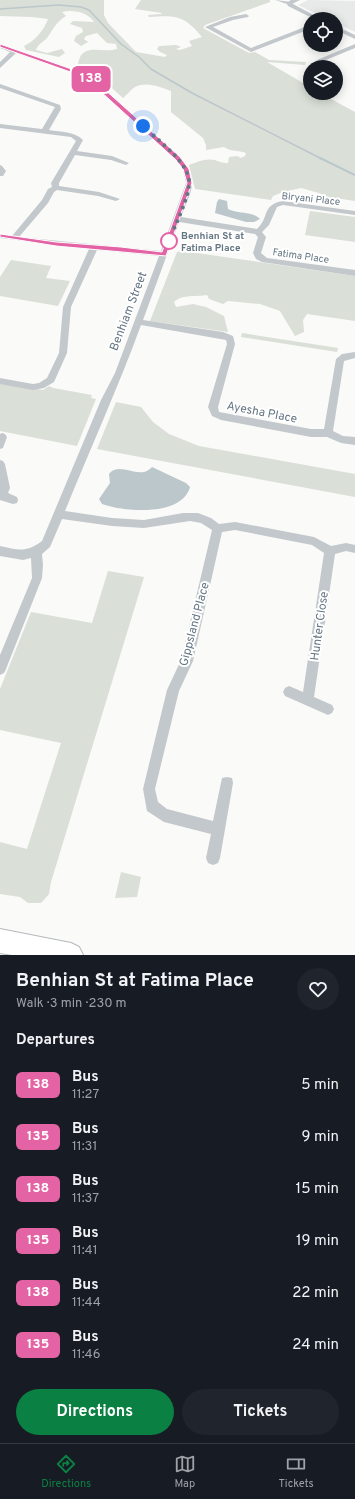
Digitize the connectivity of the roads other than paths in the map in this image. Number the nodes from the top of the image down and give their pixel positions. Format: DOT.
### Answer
graph roads {
  1 [pos="278,0"];
  2 [pos="294,1"];
  3 [pos="303,12"];
  4 [pos="246,16"];
  5 [pos="303,30"];
  6 [pos="343,31"];
  7 [pos="355,37"];
  8 [pos="0,46"];
  9 [pos="355,46"];
  10 [pos="15,51"];
  11 [pos="321,60"];
  12 [pos="0,66"];
  13 [pos="0,86"];
  14 [pos="0,126"];
  15 [pos="44,132"];
  16 [pos="73,153"];
  17 [pos="126,163"];
  18 [pos="56,188"];
  19 [pos="116,199"];
  20 [pos="355,213"];
  21 [pos="177,219"];
  22 [pos="258,232"];
  23 [pos="0,236"];
  24 [pos="14,238"];
  25 [pos="94,247"];
  26 [pos="164,254"];
  27 [pos="355,273"];
  28 [pos="138,322"];
  29 [pos="355,355"];
  30 [pos="0,381"];
  31 [pos="328,433"];
  32 [pos="355,442"];
  33 [pos="0,464"];
  34 [pos="0,496"];
  35 [pos="13,500"];
  36 [pos="58,514"];
  37 [pos="218,528"];
  38 [pos="355,549"];
  39 [pos="0,551"];
  40 [pos="330,551"];
  41 [pos="36,552"];
  42 [pos="0,668"];
  43 [pos="289,692"];
  44 [pos="308,700"];
  45 [pos="328,709"];
  46 [pos="227,783"];
  47 [pos="218,829"];
  48 [pos="213,858"];
  49 [pos="0,941"];
  50 [pos="71,955"];
  1 -- 2 [label="street"];
  2 -- 3 [label="street"];
  4 -- 5 [label="street"];
  6 -- 7 [label="street"];
  8 -- 10 [label="street, Benhiam Street"];
  9 -- 11 [label="street"];
  10 -- 12 [label="street"];
  10 -- 21 [label="street, Benhiam Street"];
  13 -- 15 [label="street"];
  14 -- 15 [label="street"];
  15 -- 16 [label="street"];
  16 -- 17 [label="street"];
  16 -- 18 [label="street"];
  18 -- 19 [label="street"];
  18 -- 24 [label="street"];
  20 -- 22 [label="street, Biryani Place"];
  21 -- 22 [label="street"];
  21 -- 26 [label="street, Benhiam Street"];
  22 -- 27 [label="street, Fatima Place"];
  23 -- 24 [label="street"];
  24 -- 25 [label="street"];
  25 -- 26 [label="street"];
  25 -- 30 [label="street"];
  26 -- 28 [label="street, Benhiam Street"];
  28 -- 31 [label="street, Ayesha Place"];
  28 -- 36 [label="street, Benhiam Street"];
  29 -- 31 [label="street"];
  31 -- 32 [label="street, Ayesha Place"];
  33 -- 34 [label="street"];
  34 -- 35 [label="street"];
  36 -- 37 [label="street"];
  36 -- 41 [label="street, Benhiam Street"];
  37 -- 40 [label="street"];
  37 -- 47 [label="street, Gippsland Place"];
  38 -- 40 [label="street"];
  39 -- 41 [label="street"];
  40 -- 44 [label="street, Hunter Close"];
  41 -- 42 [label="street"];
  43 -- 44 [label="street"];
  44 -- 45 [label="street"];
  46 -- 47 [label="street"];
  47 -- 48 [label="street"];
  49 -- 50 [label="highway"];
}
